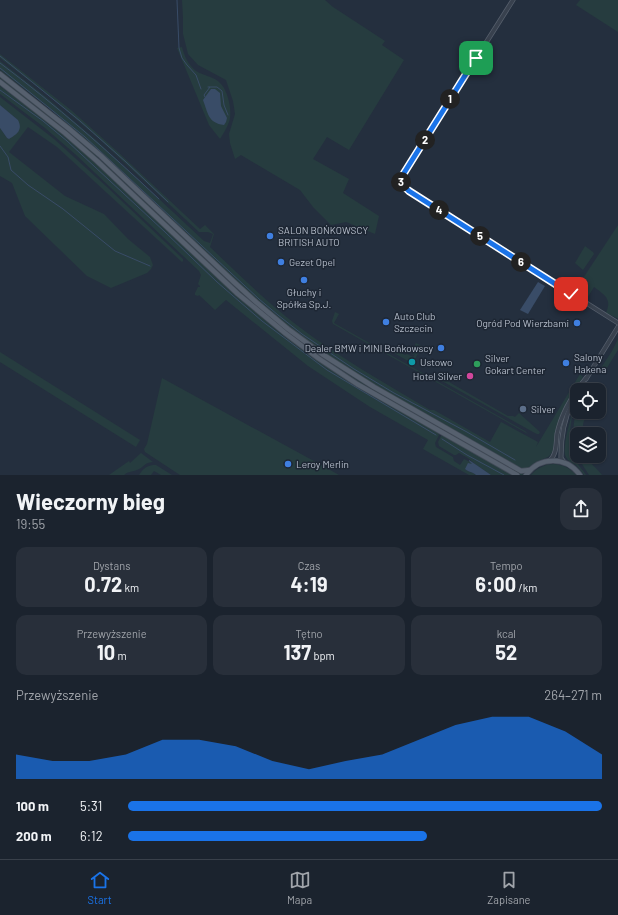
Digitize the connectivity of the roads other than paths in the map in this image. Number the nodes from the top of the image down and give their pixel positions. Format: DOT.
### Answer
graph roads {
  1 [pos="513,0"];
  2 [pos="0,74"];
  3 [pos="0,82"];
  4 [pos="618,323"];
  5 [pos="618,327"];
  6 [pos="586,378"];
  7 [pos="583,383"];
  8 [pos="570,406"];
  9 [pos="549,461"];
  10 [pos="565,463"];
  11 [pos="530,470"];
  12 [pos="517,475"];
  13 [pos="526,475"];
  14 [pos="580,475"];
  1 -- 4 [label="street"];
  2 -- 11 [label="main road"];
  3 -- 12 [label="main road"];
  5 -- 6 [label="street"];
  6 -- 7 [label="street"];
  6 -- 9 [label="street"];
  8 -- 10 [label="street"];
  9 -- 10 [label="main road"];
  9 -- 11 [label="main road"];
  10 -- 14 [label="main road"];
  11 -- 13 [label="main road"];
}
